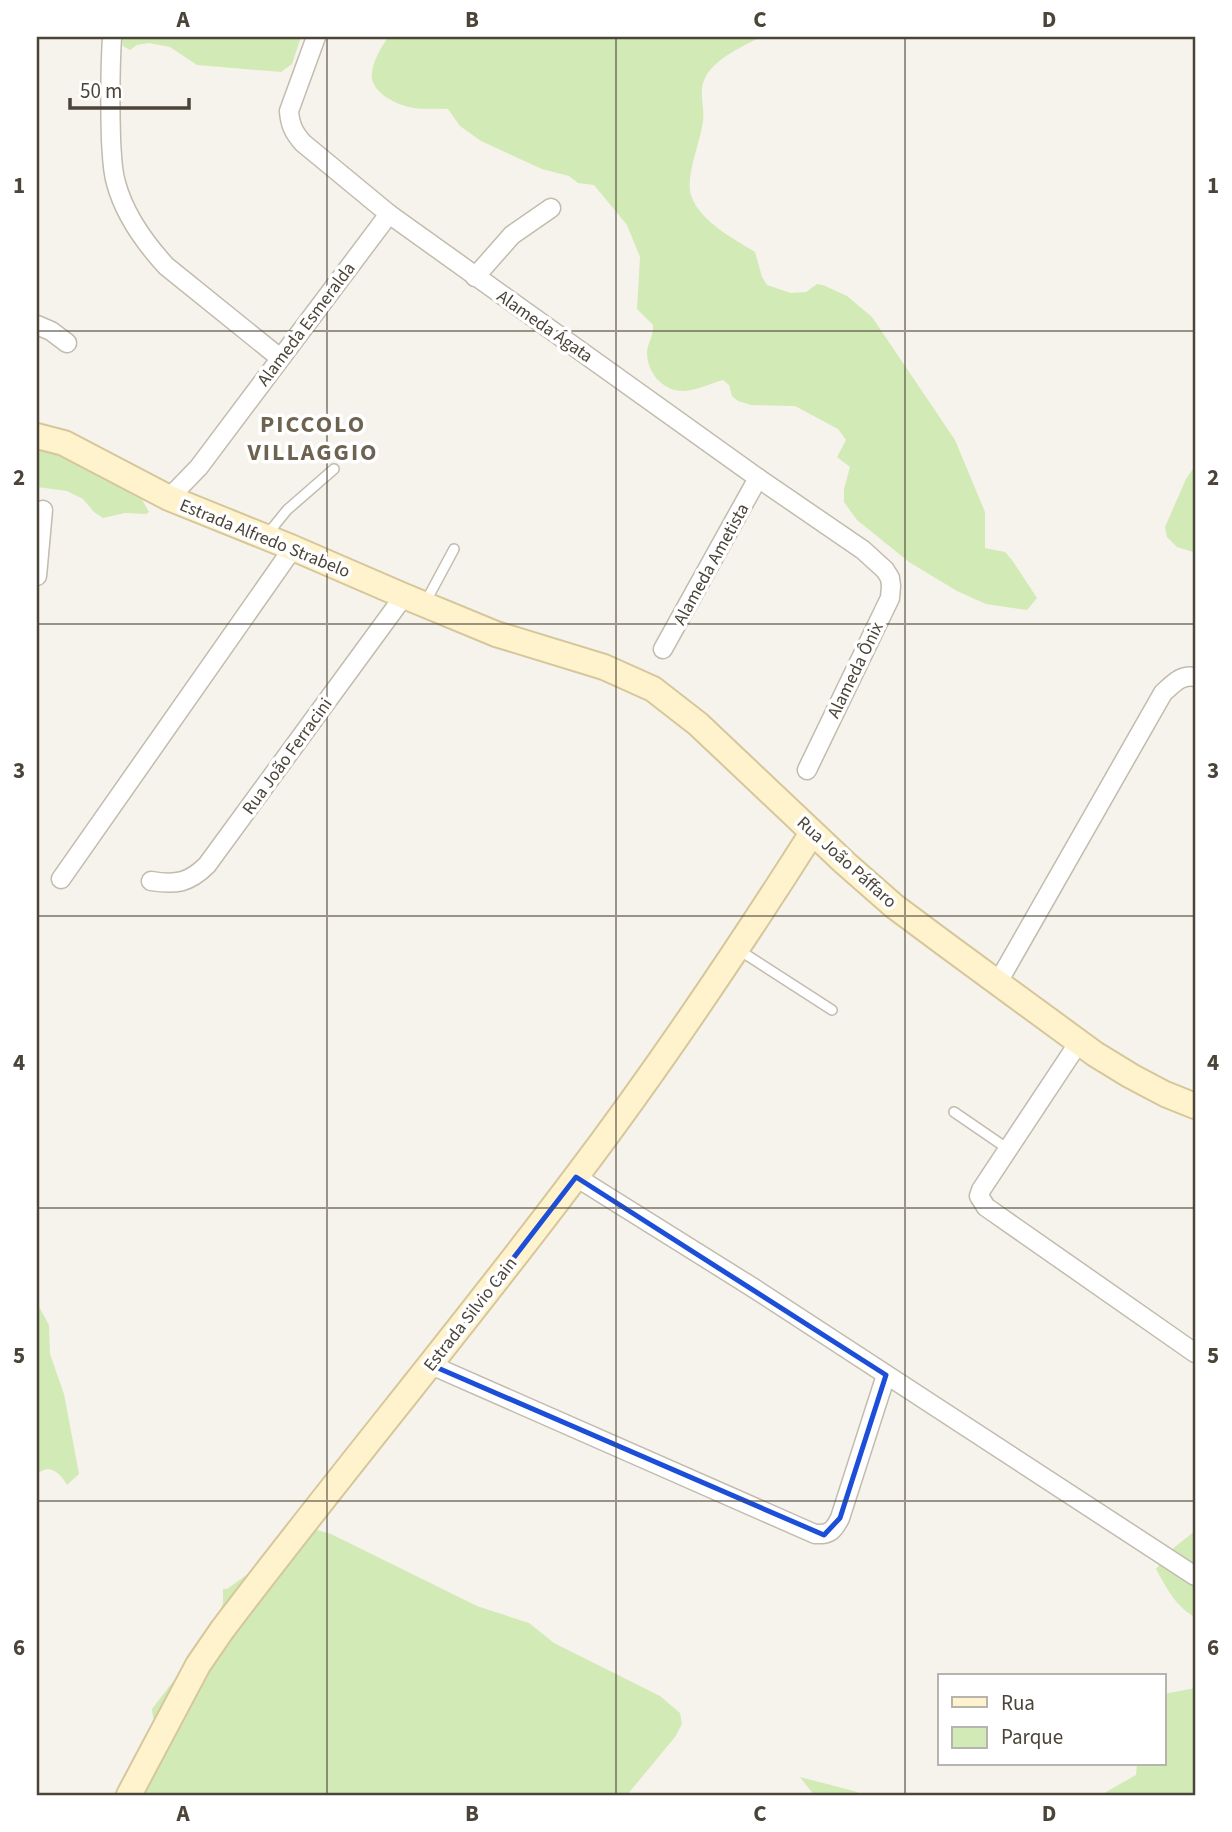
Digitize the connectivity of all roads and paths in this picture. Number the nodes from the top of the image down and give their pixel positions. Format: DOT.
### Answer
graph roads {
  1 [pos="112,37"];
  2 [pos="316,37"];
  3 [pos="551,208"];
  4 [pos="389,214"];
  5 [pos="475,277"];
  6 [pos="37,325"];
  7 [pos="67,343"];
  8 [pos="280,358"];
  9 [pos="37,436"];
  10 [pos="334,469"];
  11 [pos="758,478"];
  12 [pos="169,498"];
  13 [pos="43,510"];
  14 [pos="265,538"];
  15 [pos="293,548"];
  16 [pos="454,549"];
  17 [pos="885,570"];
  18 [pos="37,576"];
  19 [pos="414,601"];
  20 [pos="496,634"];
  21 [pos="663,649"];
  22 [pos="1195,677"];
  23 [pos="807,770"];
  24 [pos="812,833"];
  25 [pos="61,879"];
  26 [pos="151,881"];
  27 [pos="738,948"];
  28 [pos="997,984"];
  29 [pos="832,1010"];
  30 [pos="1079,1042"];
  31 [pos="1195,1106"];
  32 [pos="954,1112"];
  33 [pos="1008,1149"];
  34 [pos="576,1177"];
  35 [pos="1195,1353"];
  36 [pos="431,1366"];
  37 [pos="886,1375"];
  38 [pos="1195,1576"];
  39 [pos="130,1795"];
  1 -- 8 [label="street"];
  2 -- 4 [label="street, Alameda Ágata"];
  3 -- 5 [label="street"];
  4 -- 5 [label="street, Alameda Ágata"];
  4 -- 8 [label="street, Alameda Esmeralda"];
  5 -- 11 [label="street, Alameda Ágata"];
  6 -- 7 [label="street"];
  8 -- 12 [label="street, Alameda Esmeralda"];
  9 -- 12 [label="street, Estrada Alfredo Strabelo"];
  10 -- 14 [label="lane"];
  11 -- 17 [label="street, Alameda Ágata"];
  11 -- 21 [label="street, Alameda Ametista"];
  12 -- 14 [label="street, Estrada Alfredo Strabelo"];
  13 -- 18 [label="street"];
  14 -- 15 [label="street, Estrada Alfredo Strabelo"];
  15 -- 19 [label="street, Estrada Alfredo Strabelo"];
  15 -- 25 [label="street"];
  16 -- 19 [label="lane"];
  17 -- 23 [label="street, Alameda Ônix"];
  19 -- 20 [label="street, Estrada Alfredo Strabelo"];
  19 -- 26 [label="street, Rua João Ferracini"];
  20 -- 24 [label="street, Rua João Páffaro"];
  22 -- 28 [label="street"];
  24 -- 27 [label="street, Estrada Silvio Cain"];
  24 -- 28 [label="street, Rua João Páffaro"];
  27 -- 29 [label="lane"];
  27 -- 34 [label="street, Estrada Silvio Cain"];
  28 -- 30 [label="street, Rua João Páffaro"];
  30 -- 31 [label="street, Rua João Páffaro"];
  30 -- 33 [label="street"];
  32 -- 33 [label="lane"];
  33 -- 35 [label="street"];
  34 -- 36 [label="street, Estrada Silvio Cain"];
  34 -- 37 [label="street"];
  36 -- 37 [label="street"];
  36 -- 39 [label="street, Estrada Silvio Cain"];
  37 -- 38 [label="street"];
}
